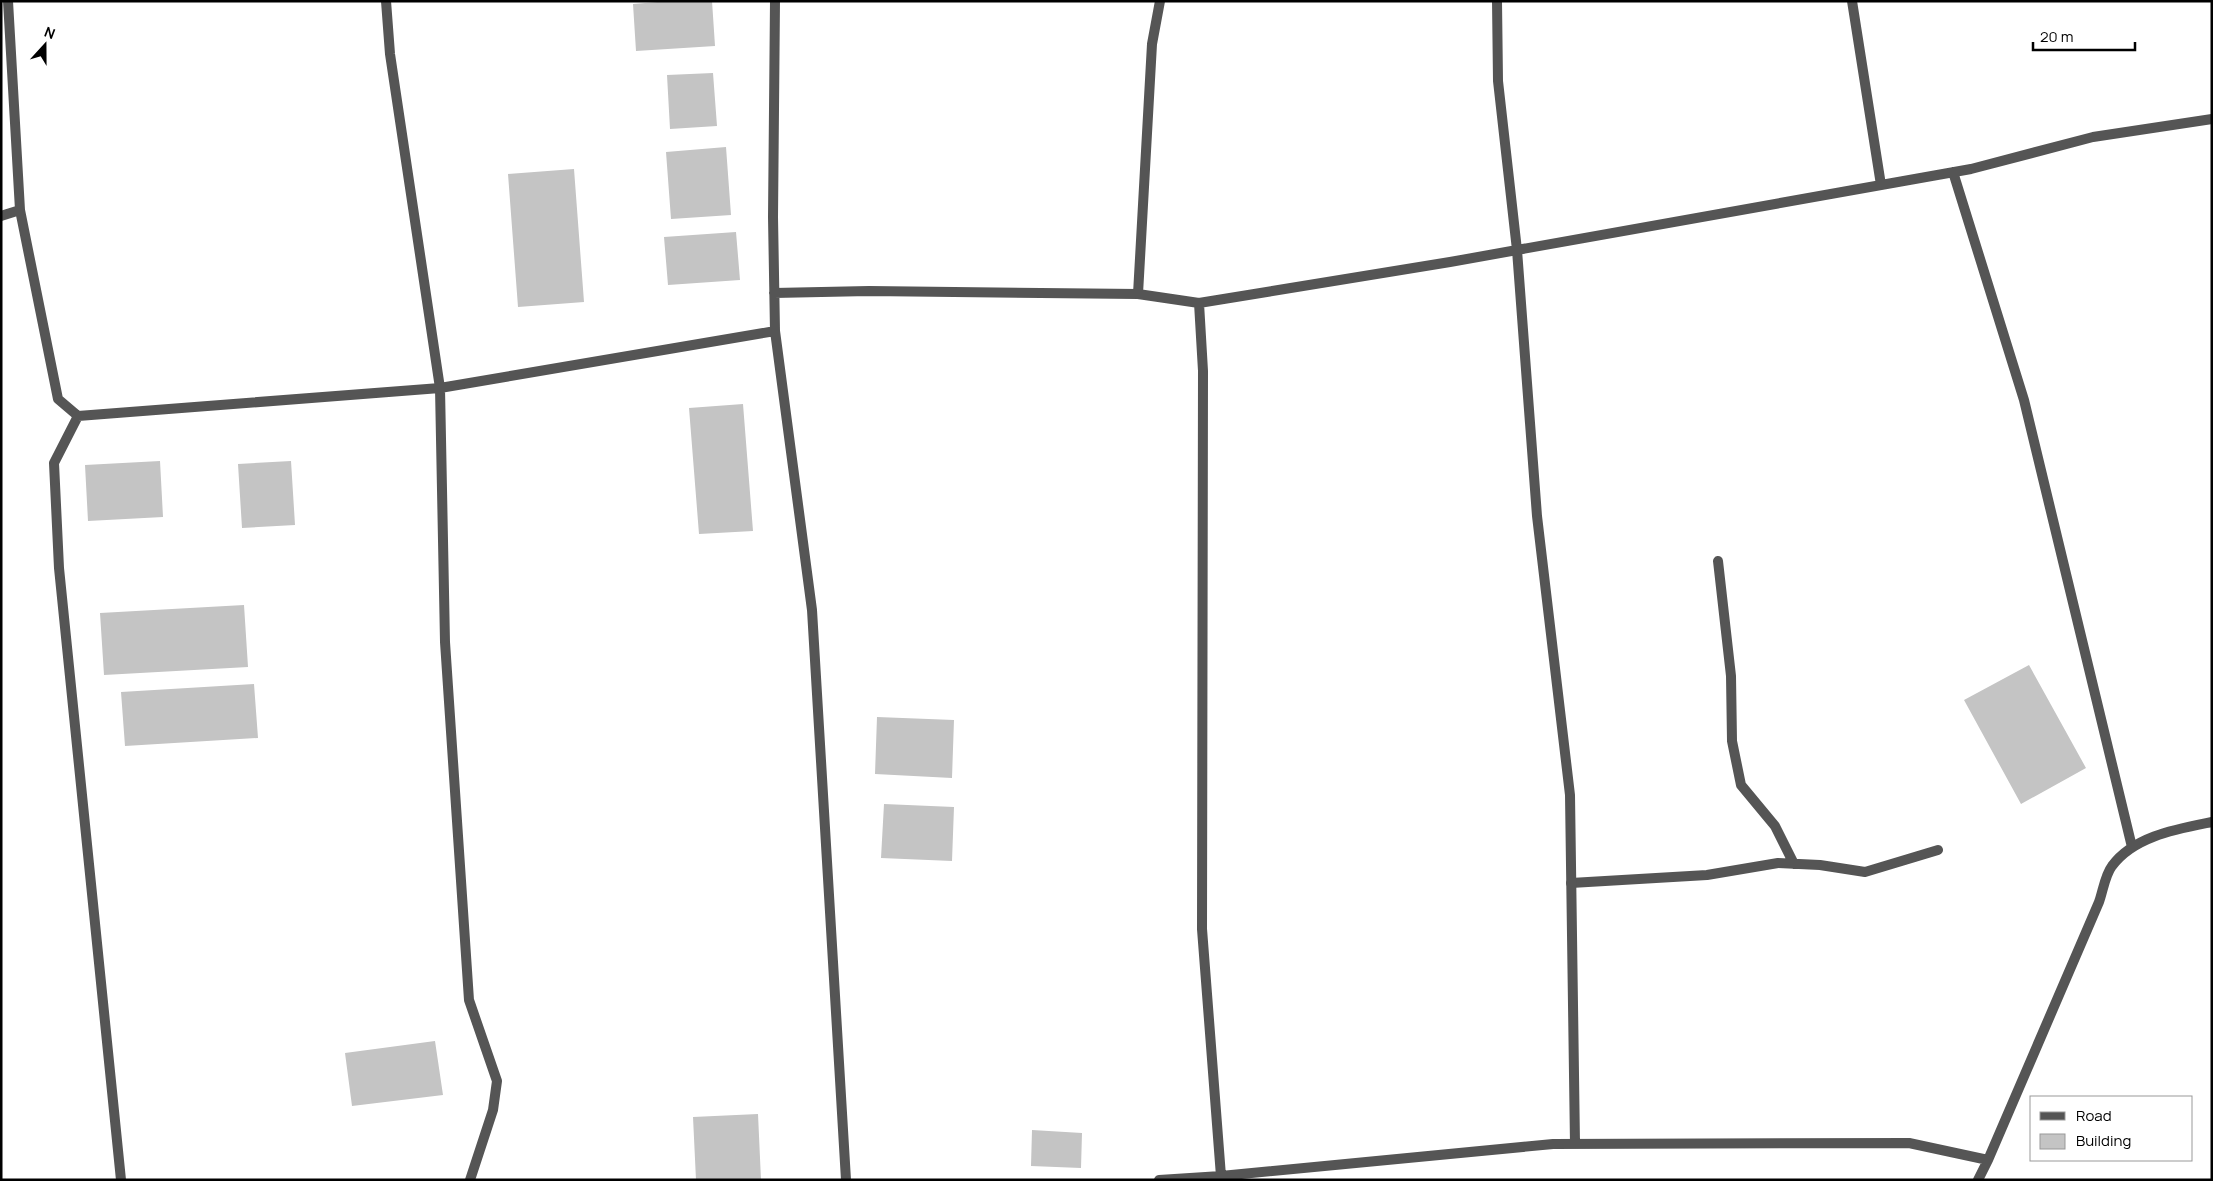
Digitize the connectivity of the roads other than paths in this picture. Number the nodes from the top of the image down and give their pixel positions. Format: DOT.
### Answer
graph roads {
  1 [pos="8,1"];
  2 [pos="386,1"];
  3 [pos="775,1"];
  4 [pos="1160,1"];
  5 [pos="1497,1"];
  6 [pos="1852,1"];
  7 [pos="2212,118"];
  8 [pos="1953,172"];
  9 [pos="1881,185"];
  10 [pos="20,210"];
  11 [pos="1,216"];
  12 [pos="1517,250"];
  13 [pos="774,293"];
  14 [pos="1138,294"];
  15 [pos="1199,303"];
  16 [pos="775,331"];
  17 [pos="440,388"];
  18 [pos="78,416"];
  19 [pos="1718,561"];
  20 [pos="2212,822"];
  21 [pos="2132,847"];
  22 [pos="1938,850"];
  23 [pos="1794,864"];
  24 [pos="1571,882"];
  25 [pos="1575,1144"];
  26 [pos="1988,1160"];
  27 [pos="1221,1176"];
  28 [pos="121,1180"];
  29 [pos="470,1180"];
  30 [pos="846,1180"];
  31 [pos="1159,1180"];
  32 [pos="1978,1180"];
  1 -- 10 [label="street"];
  2 -- 17 [label="street"];
  3 -- 13 [label="street"];
  4 -- 14 [label="street"];
  5 -- 12 [label="street"];
  6 -- 9 [label="street"];
  7 -- 8 [label="street"];
  8 -- 9 [label="street"];
  8 -- 21 [label="street"];
  9 -- 12 [label="street"];
  10 -- 11 [label="street"];
  10 -- 18 [label="street"];
  12 -- 15 [label="street"];
  12 -- 24 [label="street"];
  13 -- 14 [label="street"];
  13 -- 16 [label="street"];
  14 -- 15 [label="street"];
  15 -- 27 [label="street"];
  16 -- 17 [label="street"];
  16 -- 30 [label="street"];
  17 -- 18 [label="street"];
  17 -- 29 [label="street"];
  18 -- 28 [label="street"];
  19 -- 23 [label="street"];
  20 -- 21 [label="street"];
  21 -- 26 [label="street"];
  22 -- 23 [label="street"];
  23 -- 24 [label="street"];
  24 -- 25 [label="street"];
  25 -- 26 [label="street"];
  25 -- 27 [label="street"];
  26 -- 32 [label="street"];
  27 -- 31 [label="street"];
}
